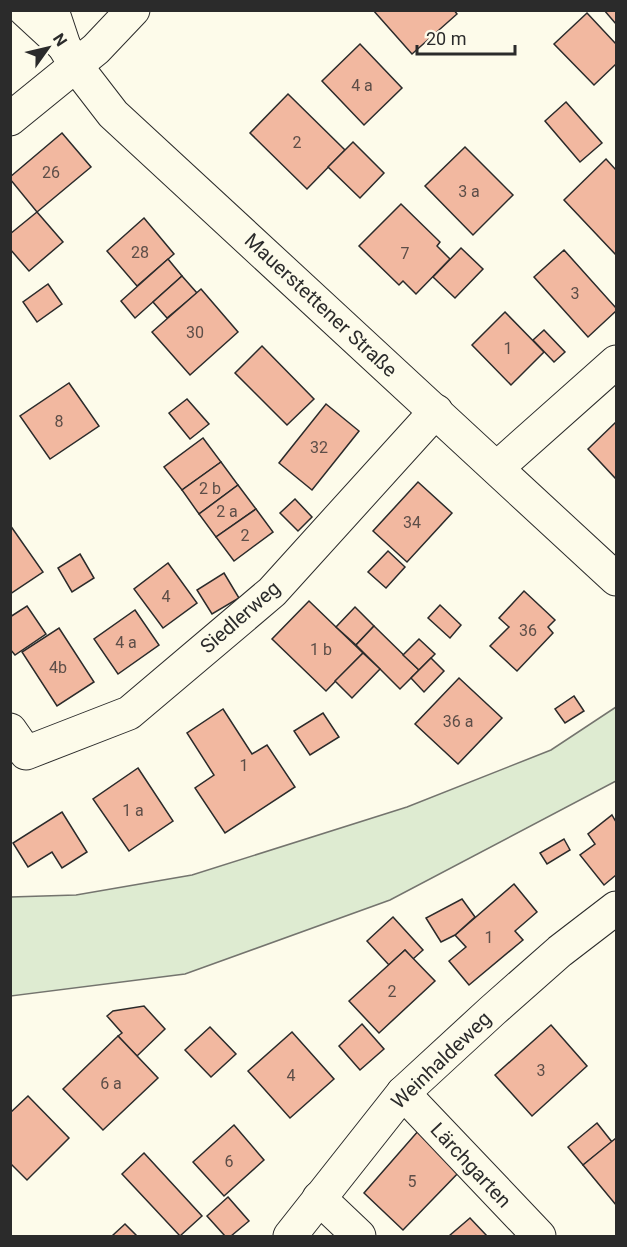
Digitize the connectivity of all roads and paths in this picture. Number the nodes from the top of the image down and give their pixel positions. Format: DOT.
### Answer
graph roads {
  1 [pos="25,10"];
  2 [pos="52,10"];
  3 [pos="133,10"];
  4 [pos="70,56"];
  5 [pos="10,119"];
  6 [pos="616,362"];
  7 [pos="436,411"];
  8 [pos="498,468"];
  9 [pos="616,579"];
  10 [pos="10,730"];
  11 [pos="616,908"];
  12 [pos="403,1093"];
  13 [pos="319,1198"];
  14 [pos="290,1236"];
  15 [pos="359,1236"];
  16 [pos="539,1236"];
  1 -- 4 [label="street"];
  2 -- 4 [label="street, Mauerstettener Straße"];
  3 -- 4 [label="street"];
  4 -- 5 [label="street"];
  4 -- 7 [label="street, Mauerstettener Straße"];
  6 -- 8 [label="street"];
  7 -- 8 [label="street, Mauerstettener Straße"];
  7 -- 10 [label="street, Siedlerweg"];
  8 -- 9 [label="street, Mauerstettener Straße"];
  11 -- 12 [label="street, Weinhaldeweg"];
  12 -- 13 [label="street, Weinhaldeweg"];
  12 -- 16 [label="street, Lärchgarten"];
  13 -- 14 [label="street, Weinhaldeweg"];
  13 -- 15 [label="street"];
}
